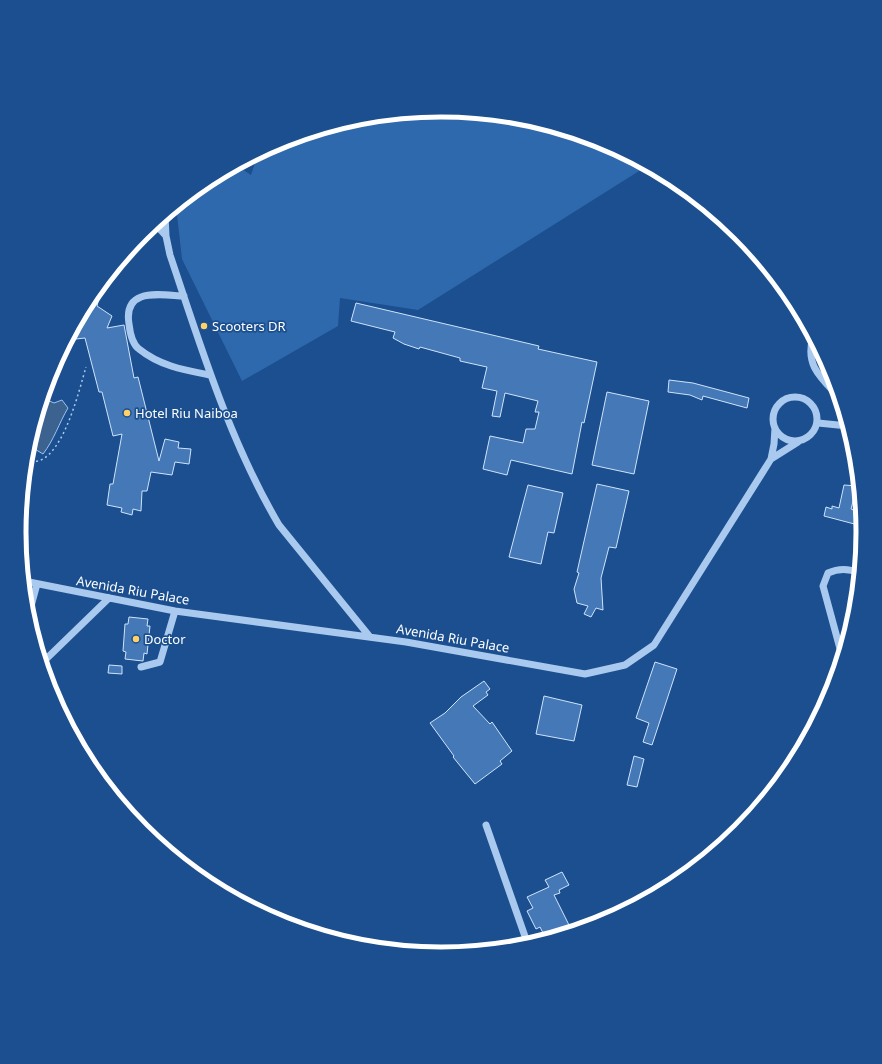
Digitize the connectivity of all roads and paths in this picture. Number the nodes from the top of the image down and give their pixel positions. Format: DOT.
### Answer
graph roads {
  1 [pos="165,222"];
  2 [pos="159,228"];
  3 [pos="166,236"];
  4 [pos="184,296"];
  5 [pos="811,344"];
  6 [pos="86,367"];
  7 [pos="210,375"];
  8 [pos="829,387"];
  9 [pos="818,423"];
  10 [pos="842,425"];
  11 [pos="775,428"];
  12 [pos="799,442"];
  13 [pos="771,459"];
  14 [pos="33,461"];
  15 [pos="854,571"];
  16 [pos="30,582"];
  17 [pos="37,584"];
  18 [pos="109,598"];
  19 [pos="32,601"];
  20 [pos="174,610"];
  21 [pos="370,637"];
  22 [pos="840,647"];
  23 [pos="46,659"];
  24 [pos="141,668"];
  25 [pos="486,825"];
  26 [pos="526,938"];
  1 -- 3 [label="street"];
  2 -- 3 [label="street"];
  3 -- 4 [label="street"];
  4 -- 7 [label="street"];
  4 -- 7 [label="street"];
  5 -- 8 [label="street"];
  6 -- 14 [label="path"];
  7 -- 21 [label="street"];
  9 -- 10 [label="street"];
  9 -- 11 [label="street"];
  9 -- 12 [label="street"];
  11 -- 12 [label="street"];
  11 -- 13 [label="street, Avenida Riu Palace"];
  12 -- 13 [label="street, Avenida Riu Palace"];
  13 -- 21 [label="street, Avenida Riu Palace"];
  15 -- 22 [label="street"];
  16 -- 17 [label="street, Avenida Riu Palace"];
  17 -- 18 [label="street, Avenida Riu Palace"];
  17 -- 19 [label="street"];
  18 -- 20 [label="street, Avenida Riu Palace"];
  18 -- 23 [label="street"];
  20 -- 21 [label="street, Avenida Riu Palace"];
  20 -- 24 [label="street"];
  25 -- 26 [label="street"];
}
